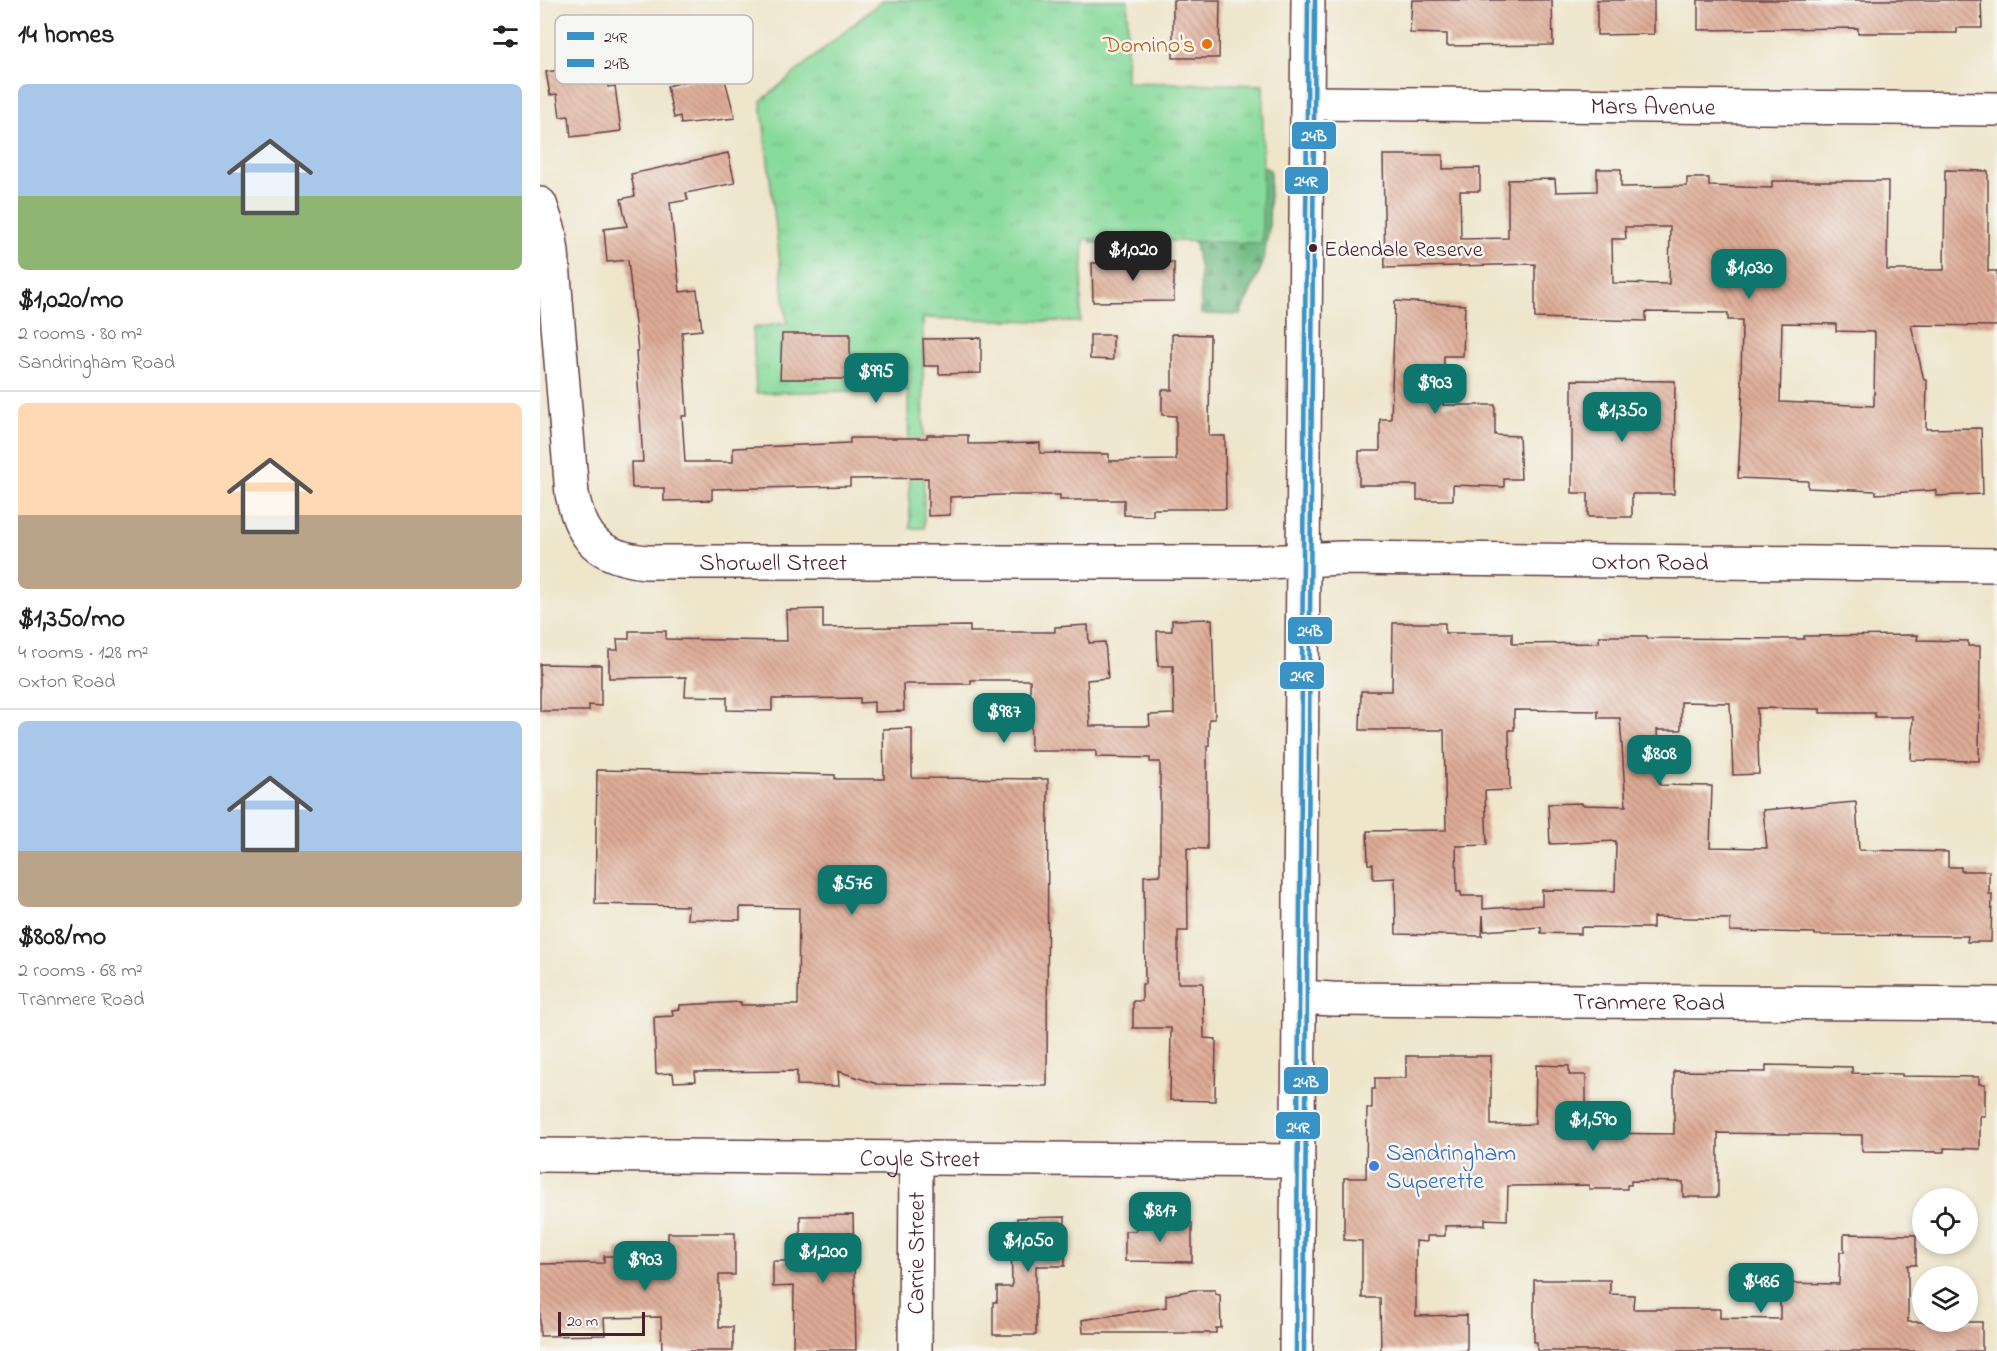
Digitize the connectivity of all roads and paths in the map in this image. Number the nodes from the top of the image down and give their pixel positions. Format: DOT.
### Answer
graph roads {
  1 [pos="1308,0"];
  2 [pos="1308,103"];
  3 [pos="1997,109"];
  4 [pos="540,204"];
  5 [pos="1303,560"];
  6 [pos="1997,565"];
  7 [pos="1299,997"];
  8 [pos="1997,1004"];
  9 [pos="540,1155"];
  10 [pos="916,1157"];
  11 [pos="1298,1161"];
  12 [pos="915,1351"];
  13 [pos="1296,1351"];
  1 -- 2 [label="street"];
  2 -- 3 [label="street, Mars Avenue"];
  2 -- 5 [label="street"];
  4 -- 5 [label="street, Shorwell Street"];
  5 -- 6 [label="street, Oxton Road"];
  5 -- 7 [label="street"];
  7 -- 8 [label="street, Tranmere Road"];
  7 -- 11 [label="street"];
  9 -- 10 [label="street, Coyle Street"];
  10 -- 11 [label="street, Coyle Street"];
  10 -- 12 [label="street, Carrie Street"];
  11 -- 13 [label="street"];
}
